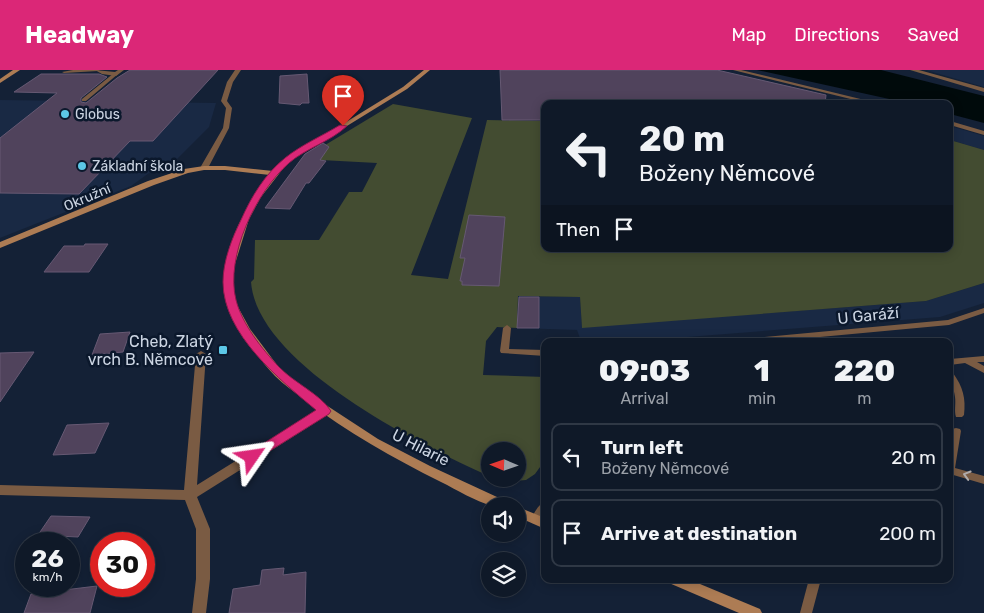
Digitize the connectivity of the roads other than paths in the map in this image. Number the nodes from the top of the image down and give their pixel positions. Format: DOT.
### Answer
graph roads {
  1 [pos="17,70"];
  2 [pos="98,70"];
  3 [pos="238,70"];
  4 [pos="427,70"];
  5 [pos="735,70"];
  6 [pos="913,70"];
  7 [pos="64,72"];
  8 [pos="118,72"];
  9 [pos="0,81"];
  10 [pos="984,90"];
  11 [pos="84,100"];
  12 [pos="862,100"];
  13 [pos="953,124"];
  14 [pos="984,133"];
  15 [pos="204,168"];
  16 [pos="274,173"];
  17 [pos="0,245"];
  18 [pos="984,310"];
  19 [pos="507,328"];
  20 [pos="784,338"];
  21 [pos="541,353"];
  22 [pos="201,354"];
  23 [pos="984,359"];
  24 [pos="965,360"];
  25 [pos="953,362"];
  26 [pos="984,370"];
  27 [pos="953,381"];
  28 [pos="325,411"];
  29 [pos="959,415"];
  30 [pos="956,432"];
  31 [pos="953,450"];
  32 [pos="953,470"];
  33 [pos="984,480"];
  34 [pos="0,490"];
  35 [pos="190,495"];
  36 [pos="485,497"];
  37 [pos="526,515"];
  38 [pos="541,522"];
  39 [pos="684,583"];
  40 [pos="814,583"];
  41 [pos="199,613"];
  42 [pos="755,613"];
  43 [pos="806,613"];
  1 -- 9 [label="street"];
  2 -- 7 [label="lane"];
  2 -- 8 [label="street"];
  3 -- 15 [label="street"];
  4 -- 16 [label="street, U Hilarie"];
  5 -- 12 [label="lane"];
  6 -- 10 [label="street"];
  8 -- 11 [label="lane"];
  13 -- 14 [label="lane"];
  15 -- 16 [label="street, Okružní"];
  15 -- 17 [label="street, Okružní"];
  16 -- 28 [label="street, U Hilarie"];
  18 -- 20 [label="lane, U Garáží"];
  19 -- 21 [label="lane"];
  22 -- 35 [label="street"];
  23 -- 24 [label="lane"];
  24 -- 25 [label="lane"];
  24 -- 26 [label="lane"];
  27 -- 29 [label="lane"];
  28 -- 35 [label="street"];
  28 -- 36 [label="street, U Hilarie"];
  30 -- 31 [label="lane"];
  33 -- 32 [label="lane, one-way"];
  34 -- 35 [label="street"];
  35 -- 41 [label="street"];
  37 -- 38 [label="street"];
  39 -- 42 [label="street"];
  40 -- 43 [label="lane"];
}
